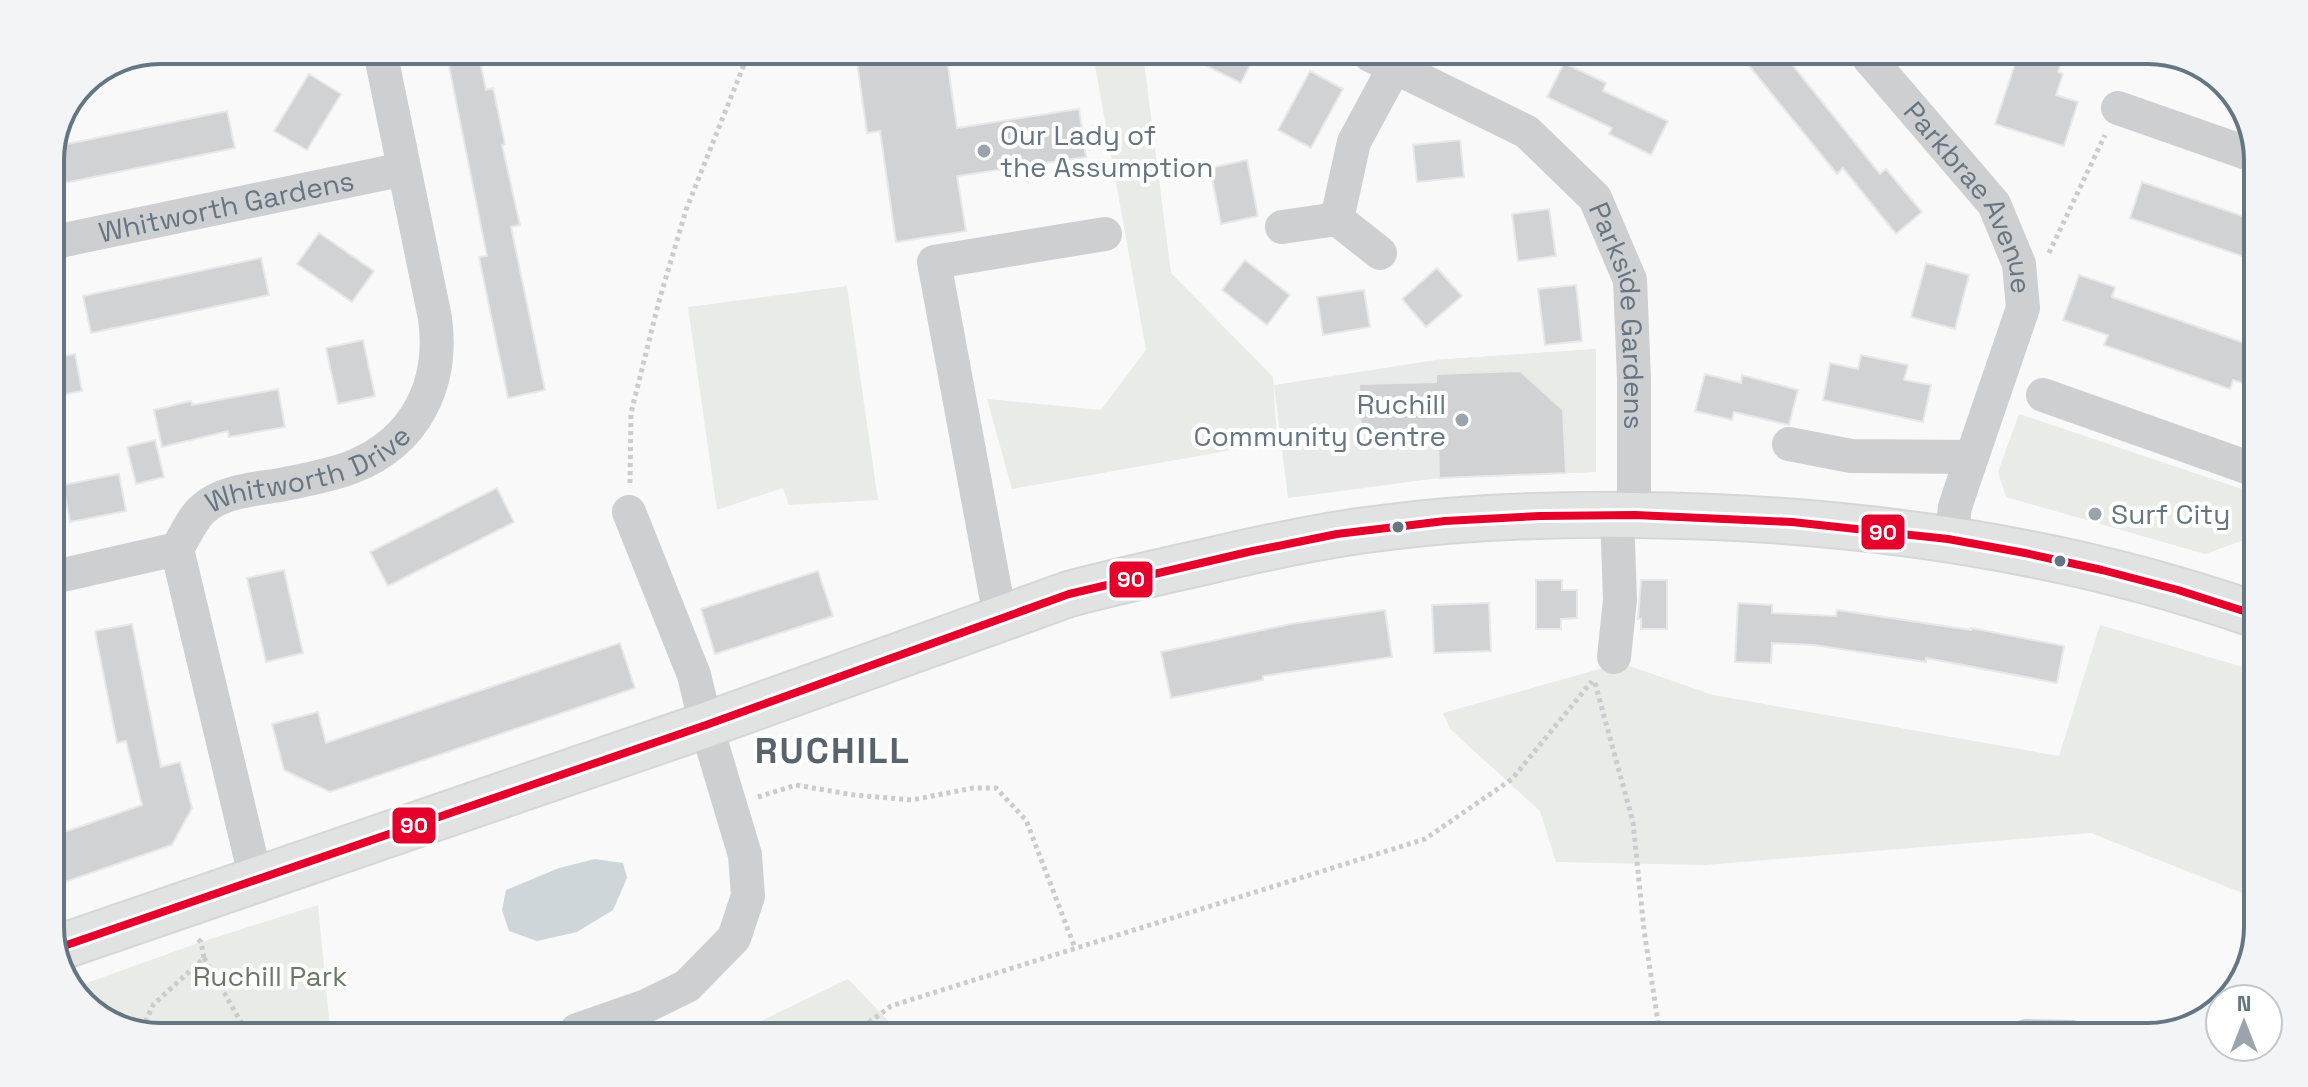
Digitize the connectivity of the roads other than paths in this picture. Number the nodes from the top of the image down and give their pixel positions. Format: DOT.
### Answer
graph roads {
  1 [pos="383,64"];
  2 [pos="1381,64"];
  3 [pos="1388,64"];
  4 [pos="1874,64"];
  5 [pos="2118,108"];
  6 [pos="2244,152"];
  7 [pos="404,169"];
  8 [pos="1337,219"];
  9 [pos="1282,227"];
  10 [pos="1105,234"];
  11 [pos="64,240"];
  12 [pos="1380,253"];
  13 [pos="2043,395"];
  14 [pos="1789,444"];
  15 [pos="1971,457"];
  16 [pos="2244,466"];
  17 [pos="629,512"];
  18 [pos="1625,514"];
  19 [pos="1951,539"];
  20 [pos="177,549"];
  21 [pos="64,575"];
  22 [pos="2244,602"];
  23 [pos="1000,617"];
  24 [pos="1604,668"];
  25 [pos="706,725"];
  26 [pos="256,880"];
  27 [pos="66,945"];
  28 [pos="597,1023"];
  1 -- 7 [label="street, Whitworth Drive"];
  2 -- 8 [label="street"];
  3 -- 18 [label="street, Parkside Gardens"];
  4 -- 15 [label="street, Parkbrae Avenue"];
  5 -- 6 [label="street"];
  7 -- 11 [label="street, Whitworth Gardens"];
  7 -- 20 [label="street, Whitworth Drive"];
  8 -- 9 [label="street"];
  8 -- 12 [label="street"];
  10 -- 23 [label="street"];
  13 -- 16 [label="street"];
  14 -- 15 [label="street"];
  15 -- 19 [label="street, Parkbrae Avenue"];
  17 -- 25 [label="street"];
  18 -- 19 [label="main road"];
  18 -- 23 [label="main road"];
  18 -- 24 [label="street, Parkside Gardens"];
  19 -- 22 [label="main road"];
  20 -- 21 [label="street"];
  20 -- 26 [label="street"];
  23 -- 25 [label="main road"];
  25 -- 26 [label="main road"];
  25 -- 28 [label="street"];
  26 -- 27 [label="main road"];
}
